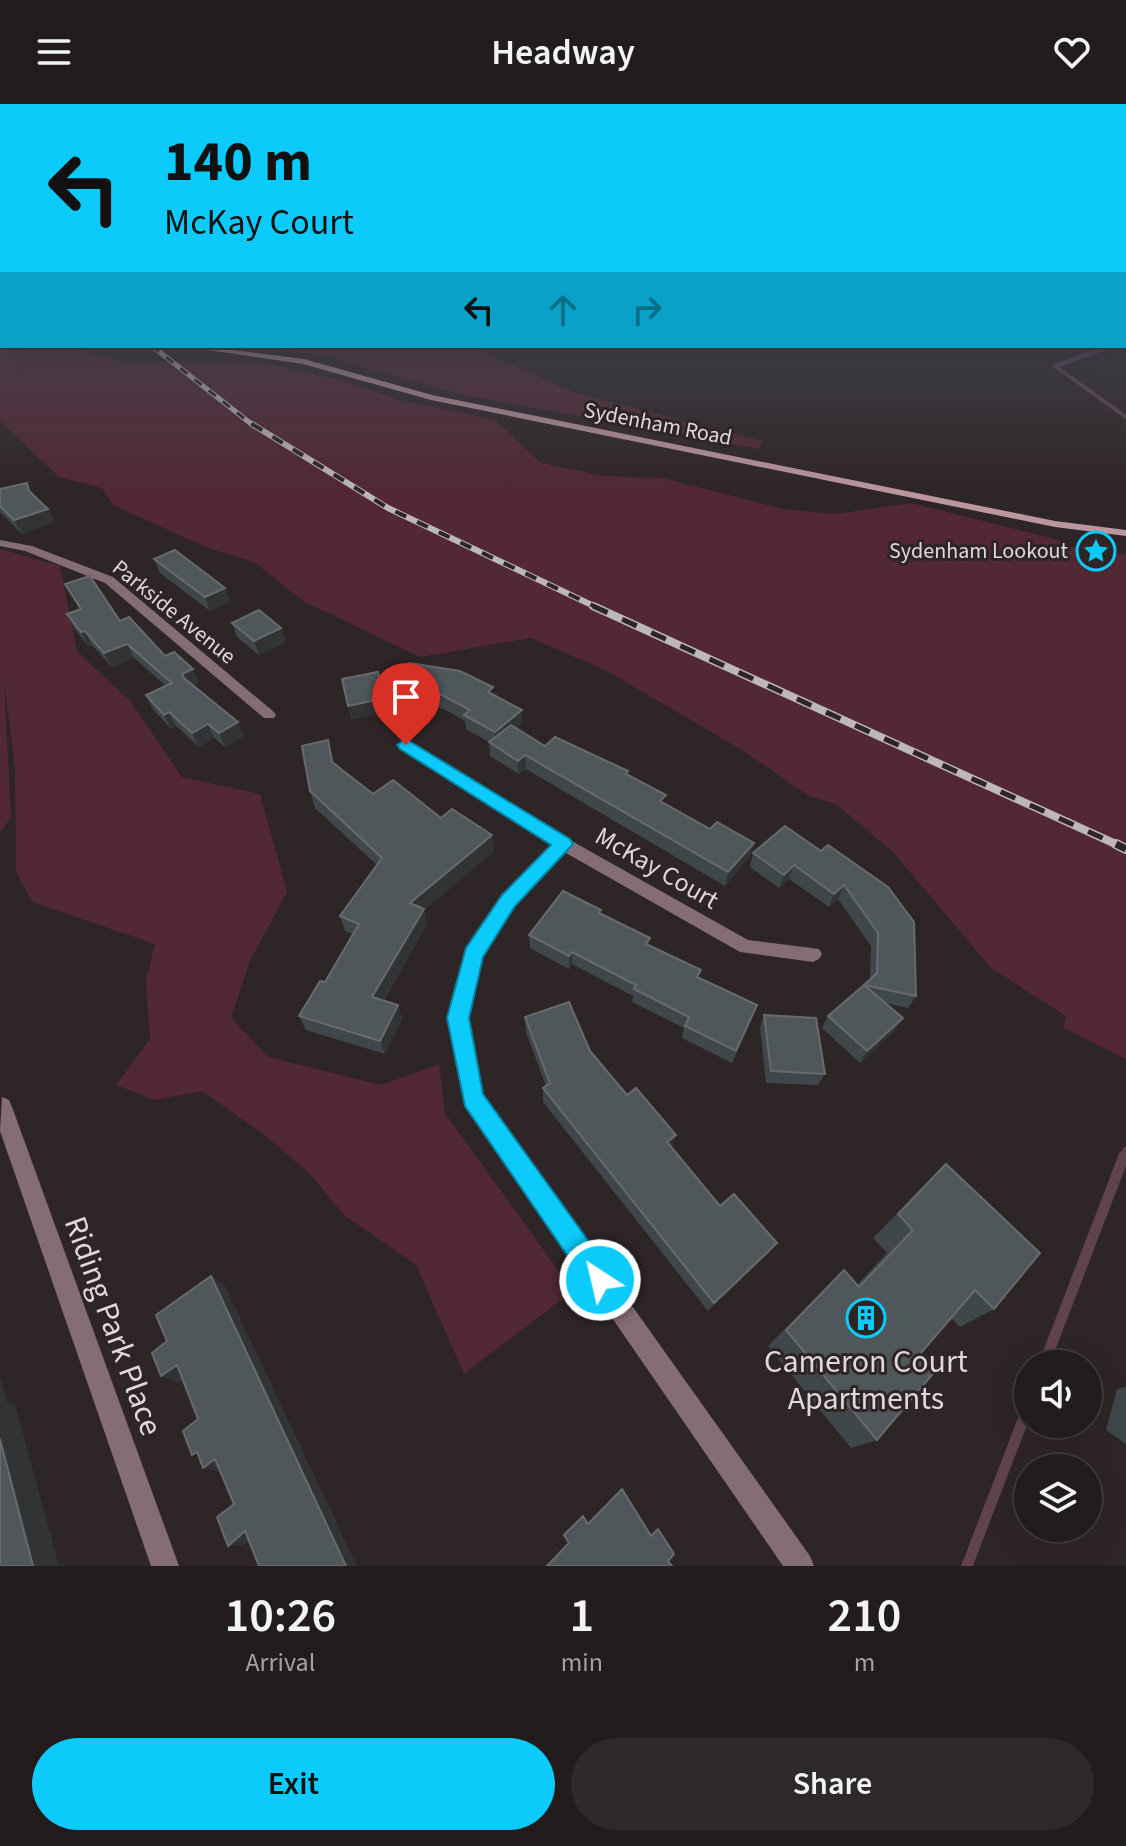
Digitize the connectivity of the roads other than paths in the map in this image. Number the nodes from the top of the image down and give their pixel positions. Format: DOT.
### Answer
graph roads {
  1 [pos="258,355"];
  2 [pos="1126,533"];
  3 [pos="0,543"];
  4 [pos="269,715"];
  5 [pos="406,745"];
  6 [pos="564,844"];
  7 [pos="813,954"];
  8 [pos="2,1107"];
  9 [pos="165,1566"];
  10 [pos="800,1566"];
  1 -- 2 [label="main road, Sydenham Road"];
  3 -- 4 [label="street, Parkside Avenue"];
  5 -- 6 [label="street, McKay Court"];
  6 -- 7 [label="street, McKay Court"];
  6 -- 10 [label="street"];
  8 -- 9 [label="street, Riding Park Place"];
}
